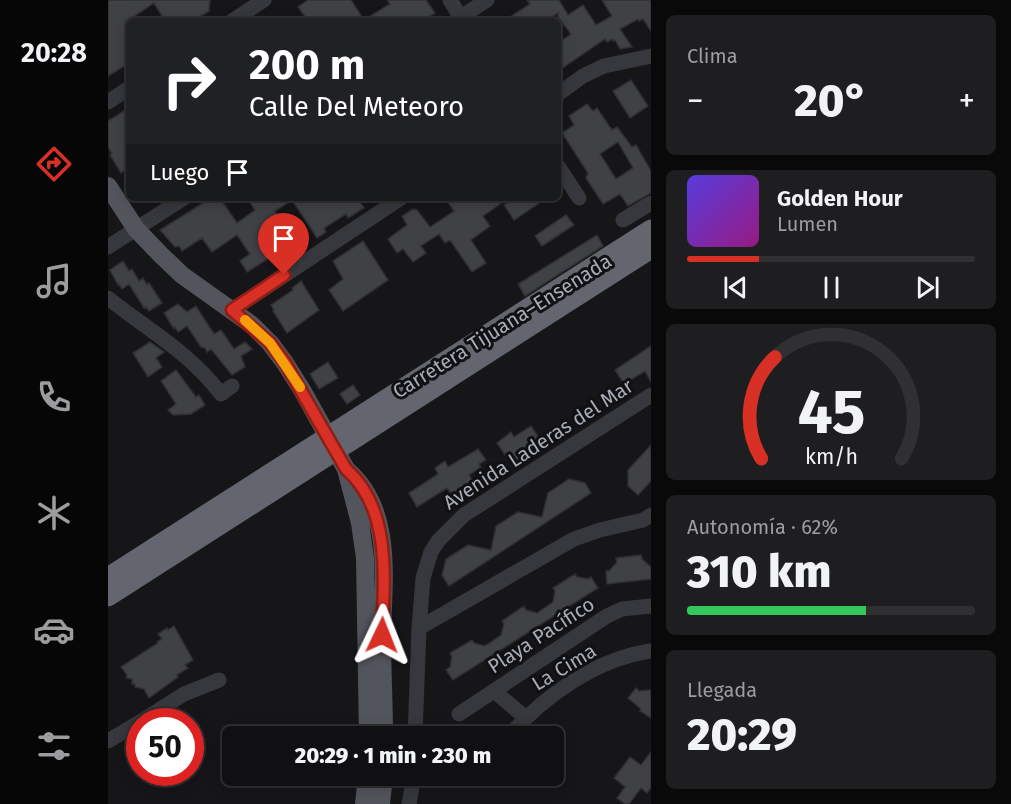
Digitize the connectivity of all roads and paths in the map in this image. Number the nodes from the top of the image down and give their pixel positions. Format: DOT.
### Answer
graph roads {
  1 [pos="264,0"];
  2 [pos="450,0"];
  3 [pos="487,0"];
  4 [pos="237,18"];
  5 [pos="459,18"];
  6 [pos="463,18"];
  7 [pos="651,56"];
  8 [pos="126,90"];
  9 [pos="561,92"];
  10 [pos="108,102"];
  11 [pos="561,171"];
  12 [pos="108,186"];
  13 [pos="579,198"];
  14 [pos="179,201"];
  15 [pos="396,201"];
  16 [pos="651,203"];
  17 [pos="623,220"];
  18 [pos="136,229"];
  19 [pos="651,230"];
  20 [pos="108,247"];
  21 [pos="651,248"];
  22 [pos="108,298"];
  23 [pos="232,310"];
  24 [pos="226,390"];
  25 [pos="651,395"];
  26 [pos="358,428"];
  27 [pos="311,457"];
  28 [pos="346,469"];
  29 [pos="651,515"];
  30 [pos="108,578"];
  31 [pos="108,596"];
  32 [pos="651,606"];
  33 [pos="419,628"];
  34 [pos="651,651"];
  35 [pos="219,680"];
  36 [pos="494,691"];
  37 [pos="162,708"];
  38 [pos="459,714"];
  39 [pos="526,718"];
  40 [pos="368,726"];
  41 [pos="384,726"];
  42 [pos="415,726"];
  43 [pos="518,726"];
  44 [pos="126,730"];
  45 [pos="108,741"];
  46 [pos="366,786"];
  47 [pos="383,786"];
  48 [pos="412,786"];
  49 [pos="364,804"];
  50 [pos="381,804"];
  51 [pos="409,804"];
  1 -- 4 [label="street"];
  2 -- 5 [label="street"];
  3 -- 6 [label="street"];
  7 -- 9 [label="street"];
  8 -- 10 [label="street"];
  11 -- 13 [label="street"];
  12 -- 18 [label="main road"];
  14 -- 18 [label="street"];
  15 -- 23 [label="street"];
  16 -- 17 [label="street"];
  18 -- 20 [label="street"];
  18 -- 23 [label="main road"];
  19 -- 26 [label="highway, Carretera Tijuana–Ensenada"];
  21 -- 26 [label="highway"];
  22 -- 24 [label="street"];
  23 -- 28 [label="main road"];
  25 -- 33 [label="street, Avenida Laderas del Mar"];
  26 -- 27 [label="highway"];
  27 -- 30 [label="highway"];
  27 -- 31 [label="highway"];
  28 -- 40 [label="main road"];
  28 -- 41 [label="main road"];
  29 -- 33 [label="street"];
  32 -- 36 [label="street, Playa Pacífico"];
  33 -- 42 [label="street, Avenida Laderas del Mar"];
  34 -- 39 [label="street, La Cima"];
  35 -- 37 [label="street"];
  36 -- 38 [label="street, Playa Pacífico"];
  36 -- 39 [label="street"];
  39 -- 43 [label="street, La Cima"];
  44 -- 45 [label="street"];
  46 -- 49 [label="main road"];
  47 -- 50 [label="main road"];
  48 -- 51 [label="street"];
}
